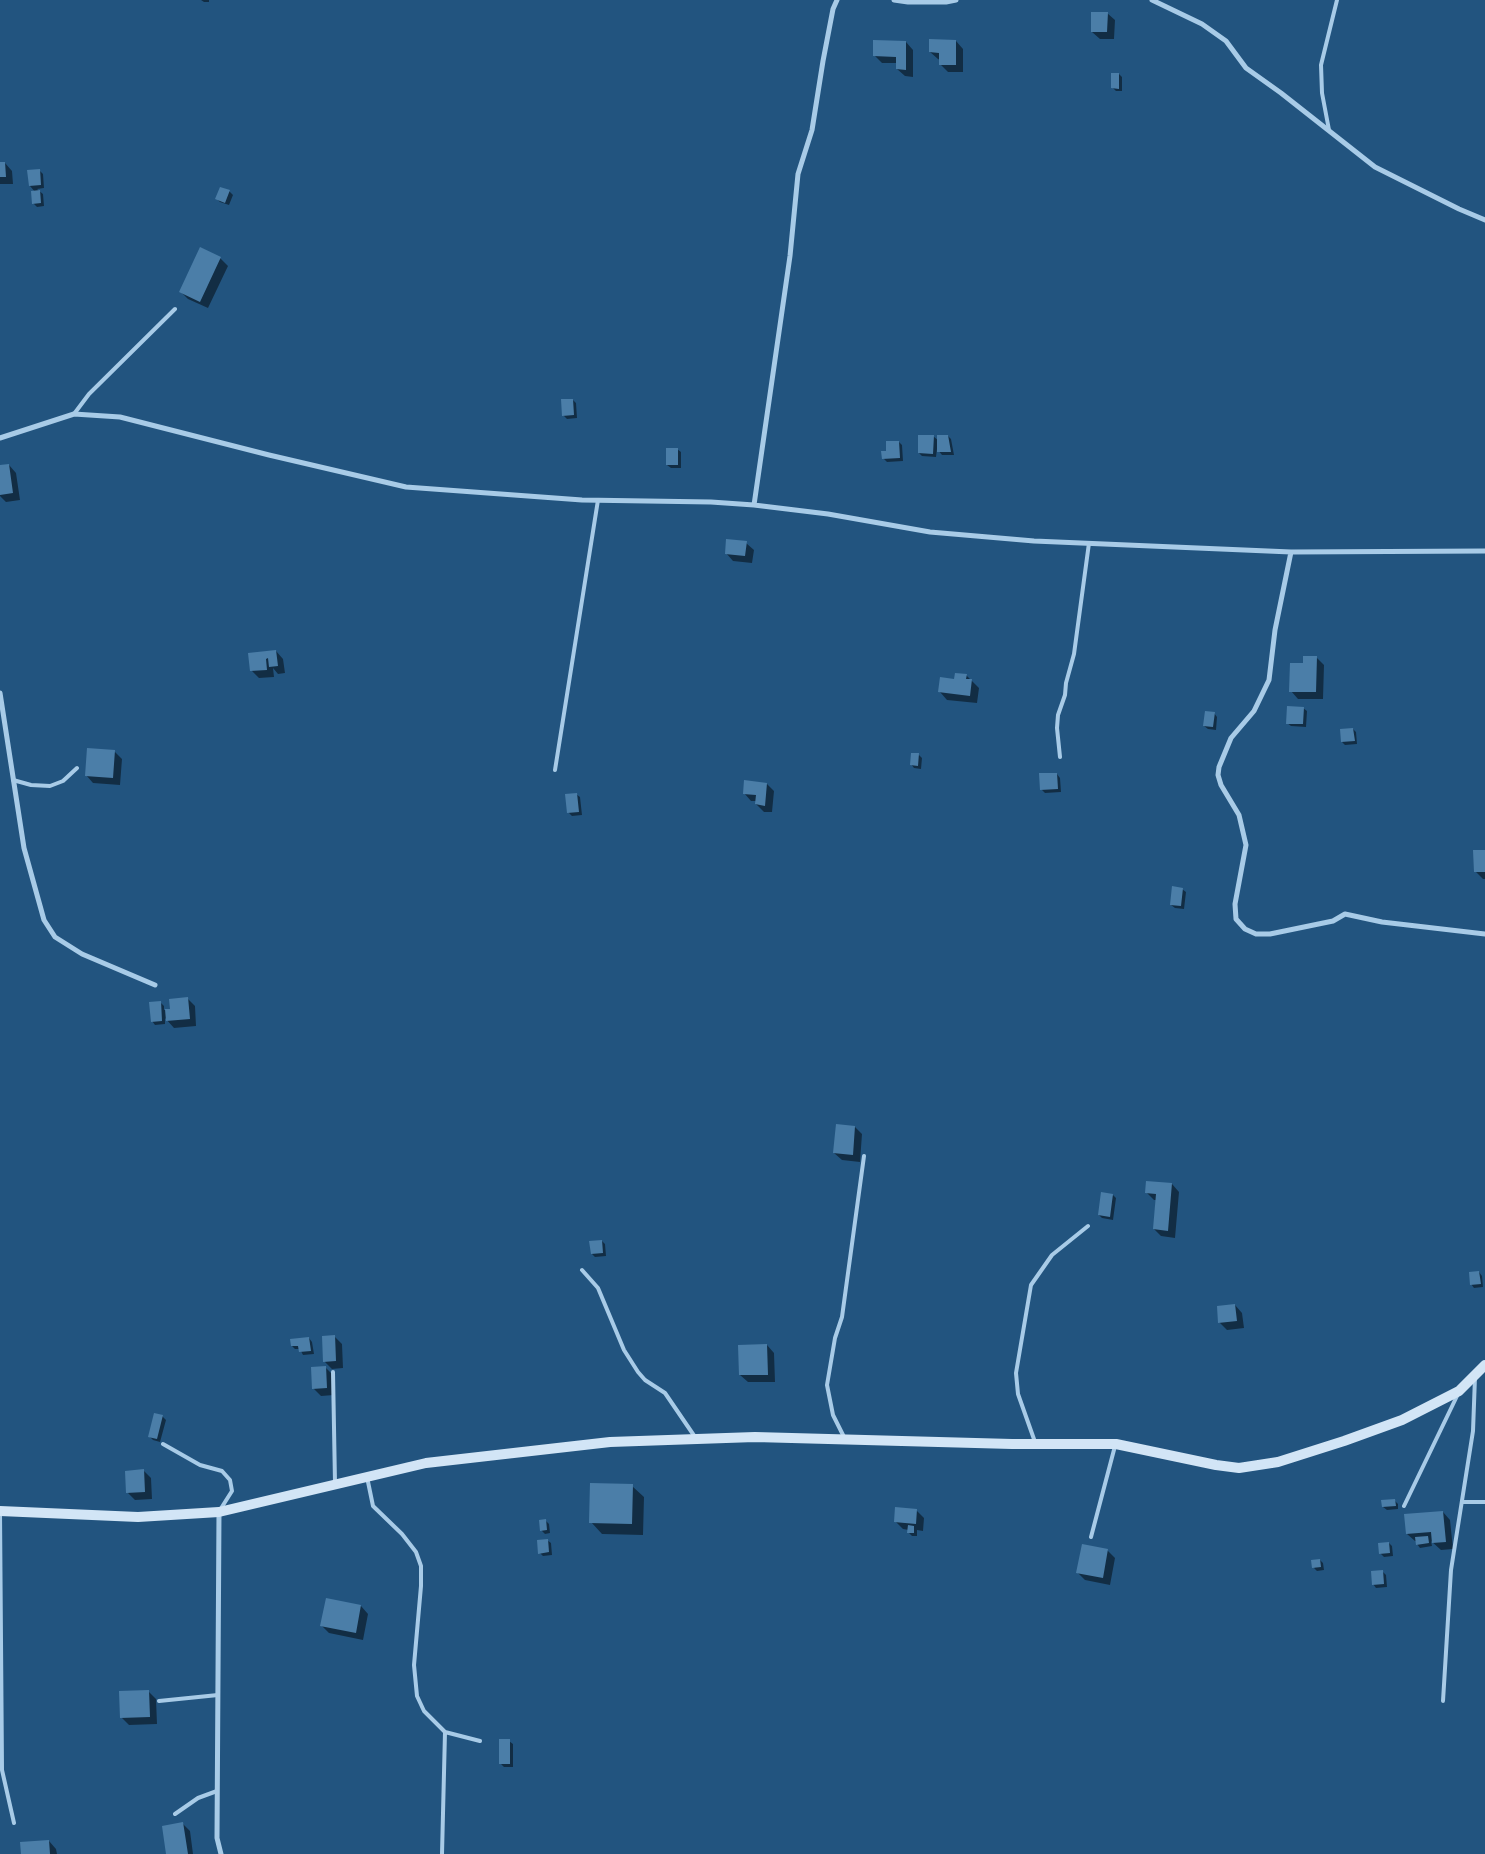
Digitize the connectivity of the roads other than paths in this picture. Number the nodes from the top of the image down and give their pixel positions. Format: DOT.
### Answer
graph roads {
  1 [pos="836,0"];
  2 [pos="894,0"];
  3 [pos="956,0"];
  4 [pos="1152,0"];
  5 [pos="1337,0"];
  6 [pos="1330,132"];
  7 [pos="1485,220"];
  8 [pos="175,309"];
  9 [pos="74,414"];
  10 [pos="0,438"];
  11 [pos="598,500"];
  12 [pos="754,505"];
  13 [pos="1089,543"];
  14 [pos="1485,551"];
  15 [pos="1291,552"];
  16 [pos="0,692"];
  17 [pos="1060,757"];
  18 [pos="77,768"];
  19 [pos="555,770"];
  20 [pos="14,780"];
  21 [pos="1485,934"];
  22 [pos="154,985"];
  23 [pos="864,1156"];
  24 [pos="1088,1226"];
  25 [pos="582,1270"];
  26 [pos="1485,1365"];
  27 [pos="333,1372"];
  28 [pos="1475,1375"];
  29 [pos="1459,1391"];
  30 [pos="845,1438"];
  31 [pos="696,1439"];
  32 [pos="163,1444"];
  33 [pos="1036,1444"];
  34 [pos="1116,1444"];
  35 [pos="367,1477"];
  36 [pos="335,1485"];
  37 [pos="1462,1502"];
  38 [pos="1485,1502"];
  39 [pos="1404,1506"];
  40 [pos="0,1510"];
  41 [pos="219,1512"];
  42 [pos="1091,1537"];
  43 [pos="218,1695"];
  44 [pos="1443,1701"];
  45 [pos="158,1702"];
  46 [pos="445,1732"];
  47 [pos="480,1741"];
  48 [pos="217,1791"];
  49 [pos="175,1814"];
  50 [pos="14,1823"];
  51 [pos="221,1854"];
  52 [pos="442,1854"];
  1 -- 12 [label="street"];
  2 -- 3 [label="street"];
  4 -- 6 [label="street"];
  5 -- 6 [label="lane"];
  6 -- 7 [label="street"];
  8 -- 9 [label="lane"];
  9 -- 10 [label="street"];
  9 -- 11 [label="street"];
  11 -- 12 [label="street"];
  11 -- 19 [label="lane"];
  12 -- 13 [label="street"];
  13 -- 15 [label="street"];
  13 -- 17 [label="lane"];
  14 -- 15 [label="street"];
  15 -- 21 [label="street"];
  16 -- 20 [label="street"];
  18 -- 20 [label="lane"];
  20 -- 22 [label="street"];
  23 -- 30 [label="lane"];
  24 -- 33 [label="lane"];
  25 -- 31 [label="lane"];
  26 -- 28 [label="street"];
  27 -- 36 [label="lane"];
  28 -- 29 [label="street"];
  28 -- 37 [label="lane"];
  29 -- 34 [label="street"];
  29 -- 39 [label="lane"];
  30 -- 31 [label="street"];
  30 -- 33 [label="street"];
  31 -- 35 [label="street"];
  32 -- 41 [label="lane"];
  33 -- 34 [label="street"];
  34 -- 42 [label="lane"];
  35 -- 36 [label="street"];
  35 -- 46 [label="lane"];
  36 -- 41 [label="street"];
  37 -- 38 [label="lane"];
  37 -- 44 [label="lane"];
  40 -- 41 [label="street"];
  40 -- 50 [label="lane"];
  41 -- 43 [label="street"];
  43 -- 45 [label="lane"];
  43 -- 48 [label="street"];
  46 -- 47 [label="lane"];
  46 -- 52 [label="lane"];
  48 -- 49 [label="lane"];
  48 -- 51 [label="street"];
}
